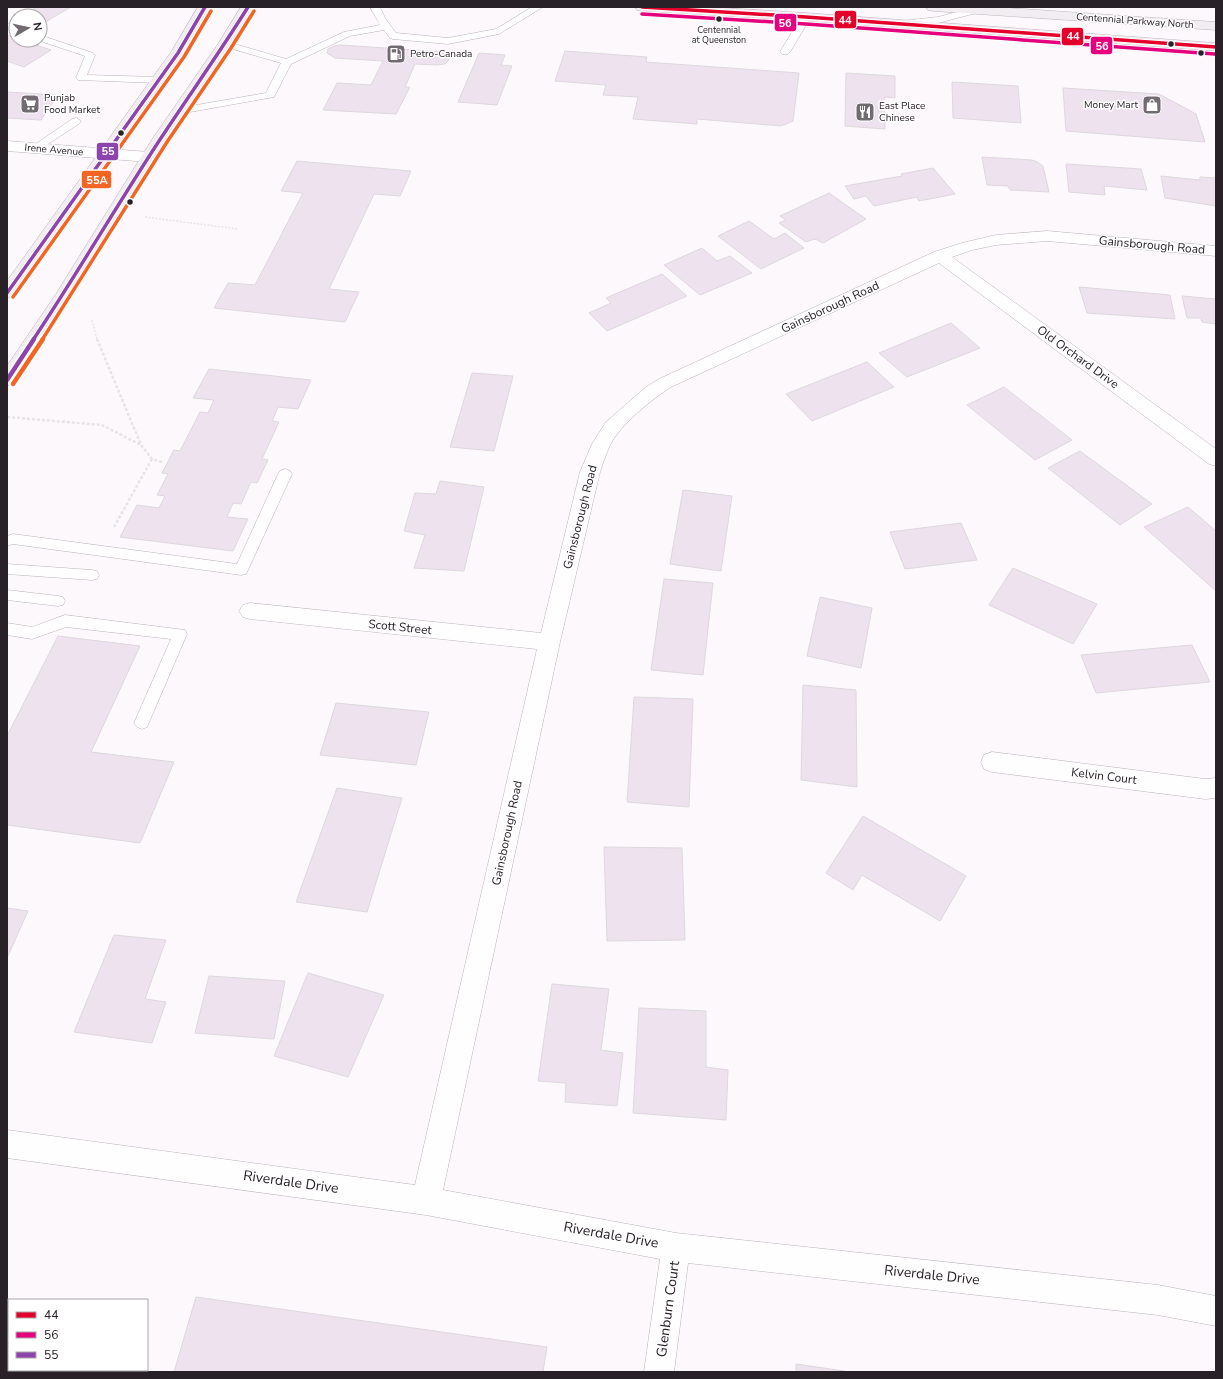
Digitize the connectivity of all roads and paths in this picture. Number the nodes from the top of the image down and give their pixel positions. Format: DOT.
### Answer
graph roads {
  1 [pos="205,7"];
  2 [pos="248,7"];
  3 [pos="375,7"];
  4 [pos="538,7"];
  5 [pos="642,7"];
  6 [pos="933,7"];
  7 [pos="977,9"];
  8 [pos="806,17"];
  9 [pos="896,24"];
  10 [pos="1216,26"];
  11 [pos="386,27"];
  12 [pos="48,41"];
  13 [pos="226,44"];
  14 [pos="1216,47"];
  15 [pos="785,52"];
  16 [pos="288,62"];
  17 [pos="158,80"];
  18 [pos="179,111"];
  19 [pos="76,121"];
  20 [pos="7,146"];
  21 [pos="35,148"];
  22 [pos="106,154"];
  23 [pos="149,157"];
  24 [pos="114,212"];
  25 [pos="238,229"];
  26 [pos="1216,251"];
  27 [pos="940,256"];
  28 [pos="7,293"];
  29 [pos="92,320"];
  30 [pos="7,380"];
  31 [pos="7,417"];
  32 [pos="141,445"];
  33 [pos="1216,458"];
  34 [pos="152,459"];
  35 [pos="162,462"];
  36 [pos="285,474"];
  37 [pos="7,541"];
  38 [pos="100,551"];
  39 [pos="7,569"];
  40 [pos="92,575"];
  41 [pos="7,595"];
  42 [pos="58,601"];
  43 [pos="250,611"];
  44 [pos="7,629"];
  45 [pos="549,642"];
  46 [pos="142,723"];
  47 [pos="992,762"];
  48 [pos="1216,788"];
  49 [pos="7,1144"];
  50 [pos="426,1200"];
  51 [pos="676,1247"];
  52 [pos="1216,1311"];
  53 [pos="659,1372"];
  1 -- 17 [label="main road"];
  2 -- 13 [label="main road"];
  3 -- 11 [label="lane"];
  4 -- 11 [label="lane"];
  5 -- 8 [label="main road, Centennial Parkway North"];
  6 -- 7 [label="main road, Centennial Parkway North"];
  7 -- 9 [label="lane"];
  7 -- 10 [label="main road, Centennial Parkway North"];
  8 -- 9 [label="main road, Centennial Parkway North"];
  8 -- 15 [label="lane"];
  9 -- 14 [label="main road, Centennial Parkway North"];
  11 -- 16 [label="lane"];
  12 -- 17 [label="lane"];
  13 -- 16 [label="lane"];
  13 -- 18 [label="main road"];
  16 -- 18 [label="lane"];
  17 -- 22 [label="main road"];
  18 -- 23 [label="main road"];
  19 -- 21 [label="lane"];
  20 -- 21 [label="street, Irene Avenue"];
  21 -- 22 [label="street, Irene Avenue"];
  22 -- 23 [label="street, Irene Avenue"];
  22 -- 28 [label="main road"];
  23 -- 24 [label="main road"];
  24 -- 25 [label="path"];
  24 -- 30 [label="main road"];
  26 -- 27 [label="street, Gainsborough Road"];
  27 -- 33 [label="street, Old Orchard Drive"];
  27 -- 45 [label="street, Gainsborough Road"];
  29 -- 32 [label="path"];
  31 -- 32 [label="path"];
  32 -- 34 [label="path"];
  34 -- 35 [label="path"];
  34 -- 38 [label="path"];
  36 -- 38 [label="lane"];
  37 -- 38 [label="lane"];
  39 -- 40 [label="lane"];
  41 -- 42 [label="lane"];
  43 -- 45 [label="street, Scott Street"];
  44 -- 46 [label="lane"];
  45 -- 50 [label="street, Gainsborough Road"];
  47 -- 48 [label="street, Kelvin Court"];
  49 -- 50 [label="street, Riverdale Drive"];
  50 -- 51 [label="street, Riverdale Drive"];
  51 -- 52 [label="street, Riverdale Drive"];
  51 -- 53 [label="street, Glenburn Court"];
}
